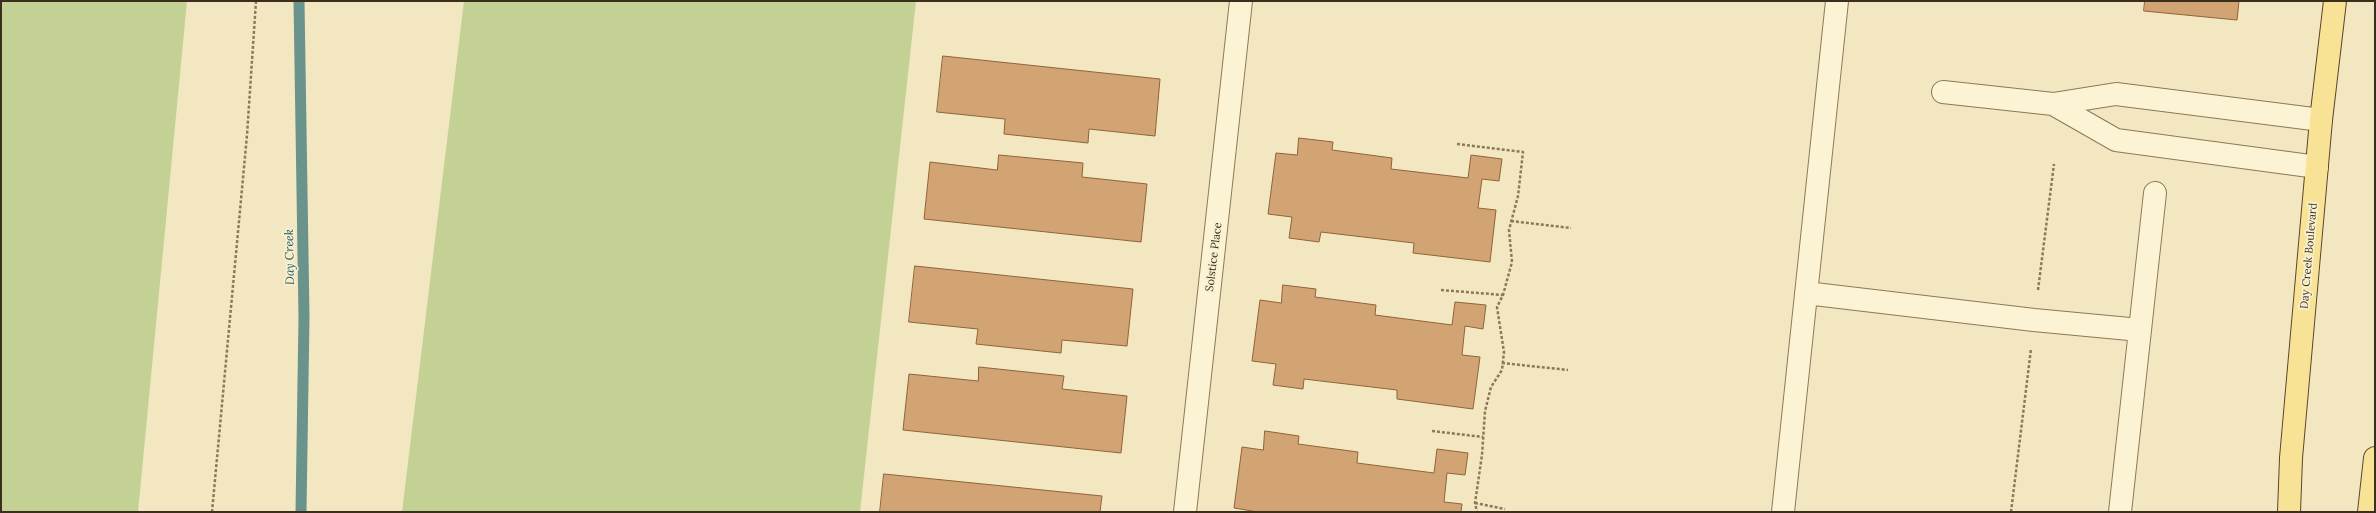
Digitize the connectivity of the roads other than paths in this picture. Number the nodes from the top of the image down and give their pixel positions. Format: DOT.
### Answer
graph roads {
  1 [pos="1242,1"];
  2 [pos="1837,1"];
  3 [pos="2335,1"];
  4 [pos="1944,92"];
  5 [pos="2054,104"];
  6 [pos="2321,120"];
  7 [pos="2317,167"];
  8 [pos="2155,193"];
  9 [pos="1806,293"];
  10 [pos="2140,330"];
  11 [pos="2375,458"];
  12 [pos="1185,512"];
  13 [pos="1783,512"];
  14 [pos="2120,512"];
  15 [pos="2289,512"];
  16 [pos="2369,512"];
  1 -- 12 [label="street, Solstice Place"];
  2 -- 9 [label="street"];
  3 -- 6 [label="main road, Day Creek Boulevard"];
  4 -- 5 [label="street"];
  5 -- 6 [label="street"];
  5 -- 7 [label="street"];
  6 -- 7 [label="main road, Day Creek Boulevard"];
  7 -- 15 [label="main road, Day Creek Boulevard"];
  8 -- 10 [label="street"];
  9 -- 10 [label="street"];
  9 -- 13 [label="street"];
  10 -- 14 [label="street"];
  11 -- 16 [label="main road"];
}
